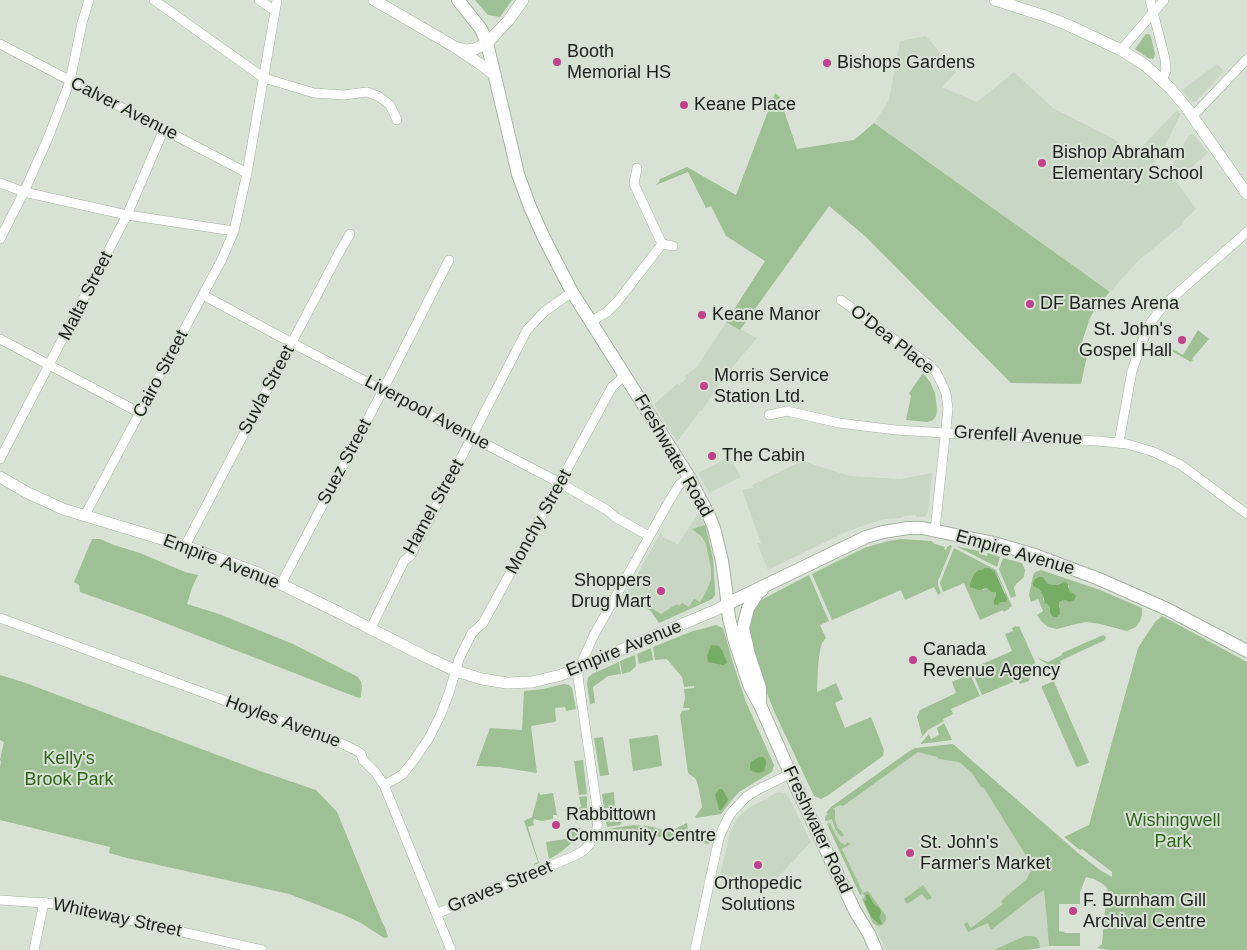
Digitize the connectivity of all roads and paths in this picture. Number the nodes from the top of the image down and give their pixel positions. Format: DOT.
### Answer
graph roads {
  1 [pos="89,0"];
  2 [pos="154,0"];
  3 [pos="259,0"];
  4 [pos="277,0"];
  5 [pos="374,0"];
  6 [pos="458,0"];
  7 [pos="523,0"];
  8 [pos="995,0"];
  9 [pos="1150,0"];
  10 [pos="1164,0"];
  11 [pos="275,11"];
  12 [pos="1153,13"];
  13 [pos="487,43"];
  14 [pos="0,44"];
  15 [pos="455,47"];
  16 [pos="1121,50"];
  17 [pos="1247,59"];
  18 [pos="495,75"];
  19 [pos="264,78"];
  20 [pos="1162,80"];
  21 [pos="70,81"];
  22 [pos="1193,116"];
  23 [pos="397,120"];
  24 [pos="164,129"];
  25 [pos="637,168"];
  26 [pos="247,173"];
  27 [pos="0,183"];
  28 [pos="24,192"];
  29 [pos="1247,194"];
  30 [pos="127,215"];
  31 [pos="234,231"];
  32 [pos="1247,232"];
  33 [pos="350,234"];
  34 [pos="0,239"];
  35 [pos="662,244"];
  36 [pos="673,246"];
  37 [pos="449,260"];
  38 [pos="572,292"];
  39 [pos="203,295"];
  40 [pos="841,300"];
  41 [pos="590,322"];
  42 [pos="0,340"];
  43 [pos="292,344"];
  44 [pos="50,365"];
  45 [pos="625,375"];
  46 [pos="383,390"];
  47 [pos="140,412"];
  48 [pos="770,414"];
  49 [pos="946,432"];
  50 [pos="472,437"];
  51 [pos="1119,442"];
  52 [pos="0,459"];
  53 [pos="0,477"];
  54 [pos="689,477"];
  55 [pos="560,483"];
  56 [pos="1247,514"];
  57 [pos="85,515"];
  58 [pos="935,530"];
  59 [pos="649,536"];
  60 [pos="185,546"];
  61 [pos="281,584"];
  62 [pos="767,584"];
  63 [pos="727,604"];
  64 [pos="0,618"];
  65 [pos="370,630"];
  66 [pos="1247,651"];
  67 [pos="579,668"];
  68 [pos="456,671"];
  69 [pos="761,707"];
  70 [pos="790,774"];
  71 [pos="384,785"];
  72 [pos="0,900"];
  73 [pos="44,902"];
  74 [pos="436,914"];
  75 [pos="34,950"];
  76 [pos="262,950"];
  77 [pos="451,950"];
  78 [pos="695,950"];
  79 [pos="876,950"];
  1 -- 21 [label="street"];
  2 -- 19 [label="street"];
  3 -- 11 [label="street"];
  4 -- 11 [label="street, Cairo Street"];
  5 -- 15 [label="street"];
  6 -- 13 [label="main road, Freshwater Road"];
  7 -- 13 [label="street"];
  8 -- 16 [label="street"];
  9 -- 12 [label="street"];
  10 -- 12 [label="street"];
  11 -- 19 [label="street, Cairo Street"];
  12 -- 16 [label="street"];
  12 -- 20 [label="street"];
  13 -- 15 [label="street"];
  13 -- 18 [label="main road, Freshwater Road"];
  14 -- 21 [label="street, Calver Avenue"];
  15 -- 18 [label="street"];
  16 -- 20 [label="street"];
  17 -- 22 [label="street"];
  18 -- 38 [label="main road, Freshwater Road"];
  19 -- 23 [label="street"];
  19 -- 26 [label="street, Cairo Street"];
  20 -- 22 [label="street"];
  21 -- 24 [label="street, Calver Avenue"];
  21 -- 28 [label="street"];
  22 -- 29 [label="street"];
  24 -- 26 [label="street, Calver Avenue"];
  24 -- 30 [label="street, Malta Street"];
  25 -- 35 [label="street"];
  26 -- 31 [label="street, Cairo Street"];
  27 -- 28 [label="street"];
  28 -- 30 [label="street"];
  28 -- 34 [label="street"];
  30 -- 31 [label="street"];
  30 -- 44 [label="street, Malta Street"];
  31 -- 39 [label="street, Cairo Street"];
  32 -- 51 [label="street"];
  33 -- 43 [label="street, Suvla Street"];
  35 -- 36 [label="street"];
  35 -- 41 [label="street"];
  37 -- 46 [label="street, Suez Street"];
  38 -- 41 [label="main road, Freshwater Road"];
  38 -- 50 [label="street, Hamel Street"];
  39 -- 43 [label="street, Liverpool Avenue"];
  39 -- 47 [label="street, Cairo Street"];
  40 -- 49 [label="street, O'Dea Place"];
  41 -- 45 [label="main road, Freshwater Road"];
  42 -- 44 [label="street"];
  43 -- 46 [label="street, Liverpool Avenue"];
  43 -- 60 [label="street, Suvla Street"];
  44 -- 47 [label="street"];
  44 -- 52 [label="street, Malta Street"];
  45 -- 54 [label="main road, Freshwater Road"];
  45 -- 55 [label="street, Monchy Street"];
  46 -- 50 [label="street, Liverpool Avenue"];
  46 -- 61 [label="street, Suez Street"];
  47 -- 57 [label="street, Cairo Street"];
  48 -- 49 [label="street, Grenfell Avenue"];
  49 -- 51 [label="street, Grenfell Avenue"];
  49 -- 58 [label="street, O'Dea Place"];
  50 -- 55 [label="street, Liverpool Avenue"];
  50 -- 65 [label="street, Hamel Street"];
  51 -- 56 [label="street, Grenfell Avenue"];
  53 -- 57 [label="street, Empire Avenue"];
  54 -- 59 [label="street"];
  54 -- 63 [label="main road, Freshwater Road"];
  55 -- 59 [label="street, Liverpool Avenue"];
  55 -- 68 [label="street, Monchy Street"];
  57 -- 60 [label="street, Empire Avenue"];
  58 -- 62 [label="main road, Empire Avenue"];
  58 -- 66 [label="main road, Empire Avenue"];
  59 -- 67 [label="street"];
  60 -- 61 [label="street, Empire Avenue"];
  61 -- 65 [label="street, Empire Avenue"];
  62 -- 63 [label="main road, Empire Avenue"];
  62 -- 69 [label="main road"];
  63 -- 67 [label="street, Empire Avenue"];
  63 -- 69 [label="main road, Freshwater Road"];
  64 -- 71 [label="street, Hoyles Avenue"];
  65 -- 68 [label="street, Empire Avenue"];
  67 -- 68 [label="street, Empire Avenue"];
  67 -- 74 [label="street, Graves Street"];
  68 -- 71 [label="street, Monchy Street"];
  69 -- 70 [label="main road, Freshwater Road"];
  70 -- 78 [label="street"];
  70 -- 79 [label="main road, Freshwater Road"];
  71 -- 74 [label="street, Hoyles Avenue"];
  72 -- 73 [label="street, Whiteway Street"];
  73 -- 75 [label="street"];
  73 -- 76 [label="street, Whiteway Street"];
  74 -- 77 [label="street, Hoyles Avenue"];
}
